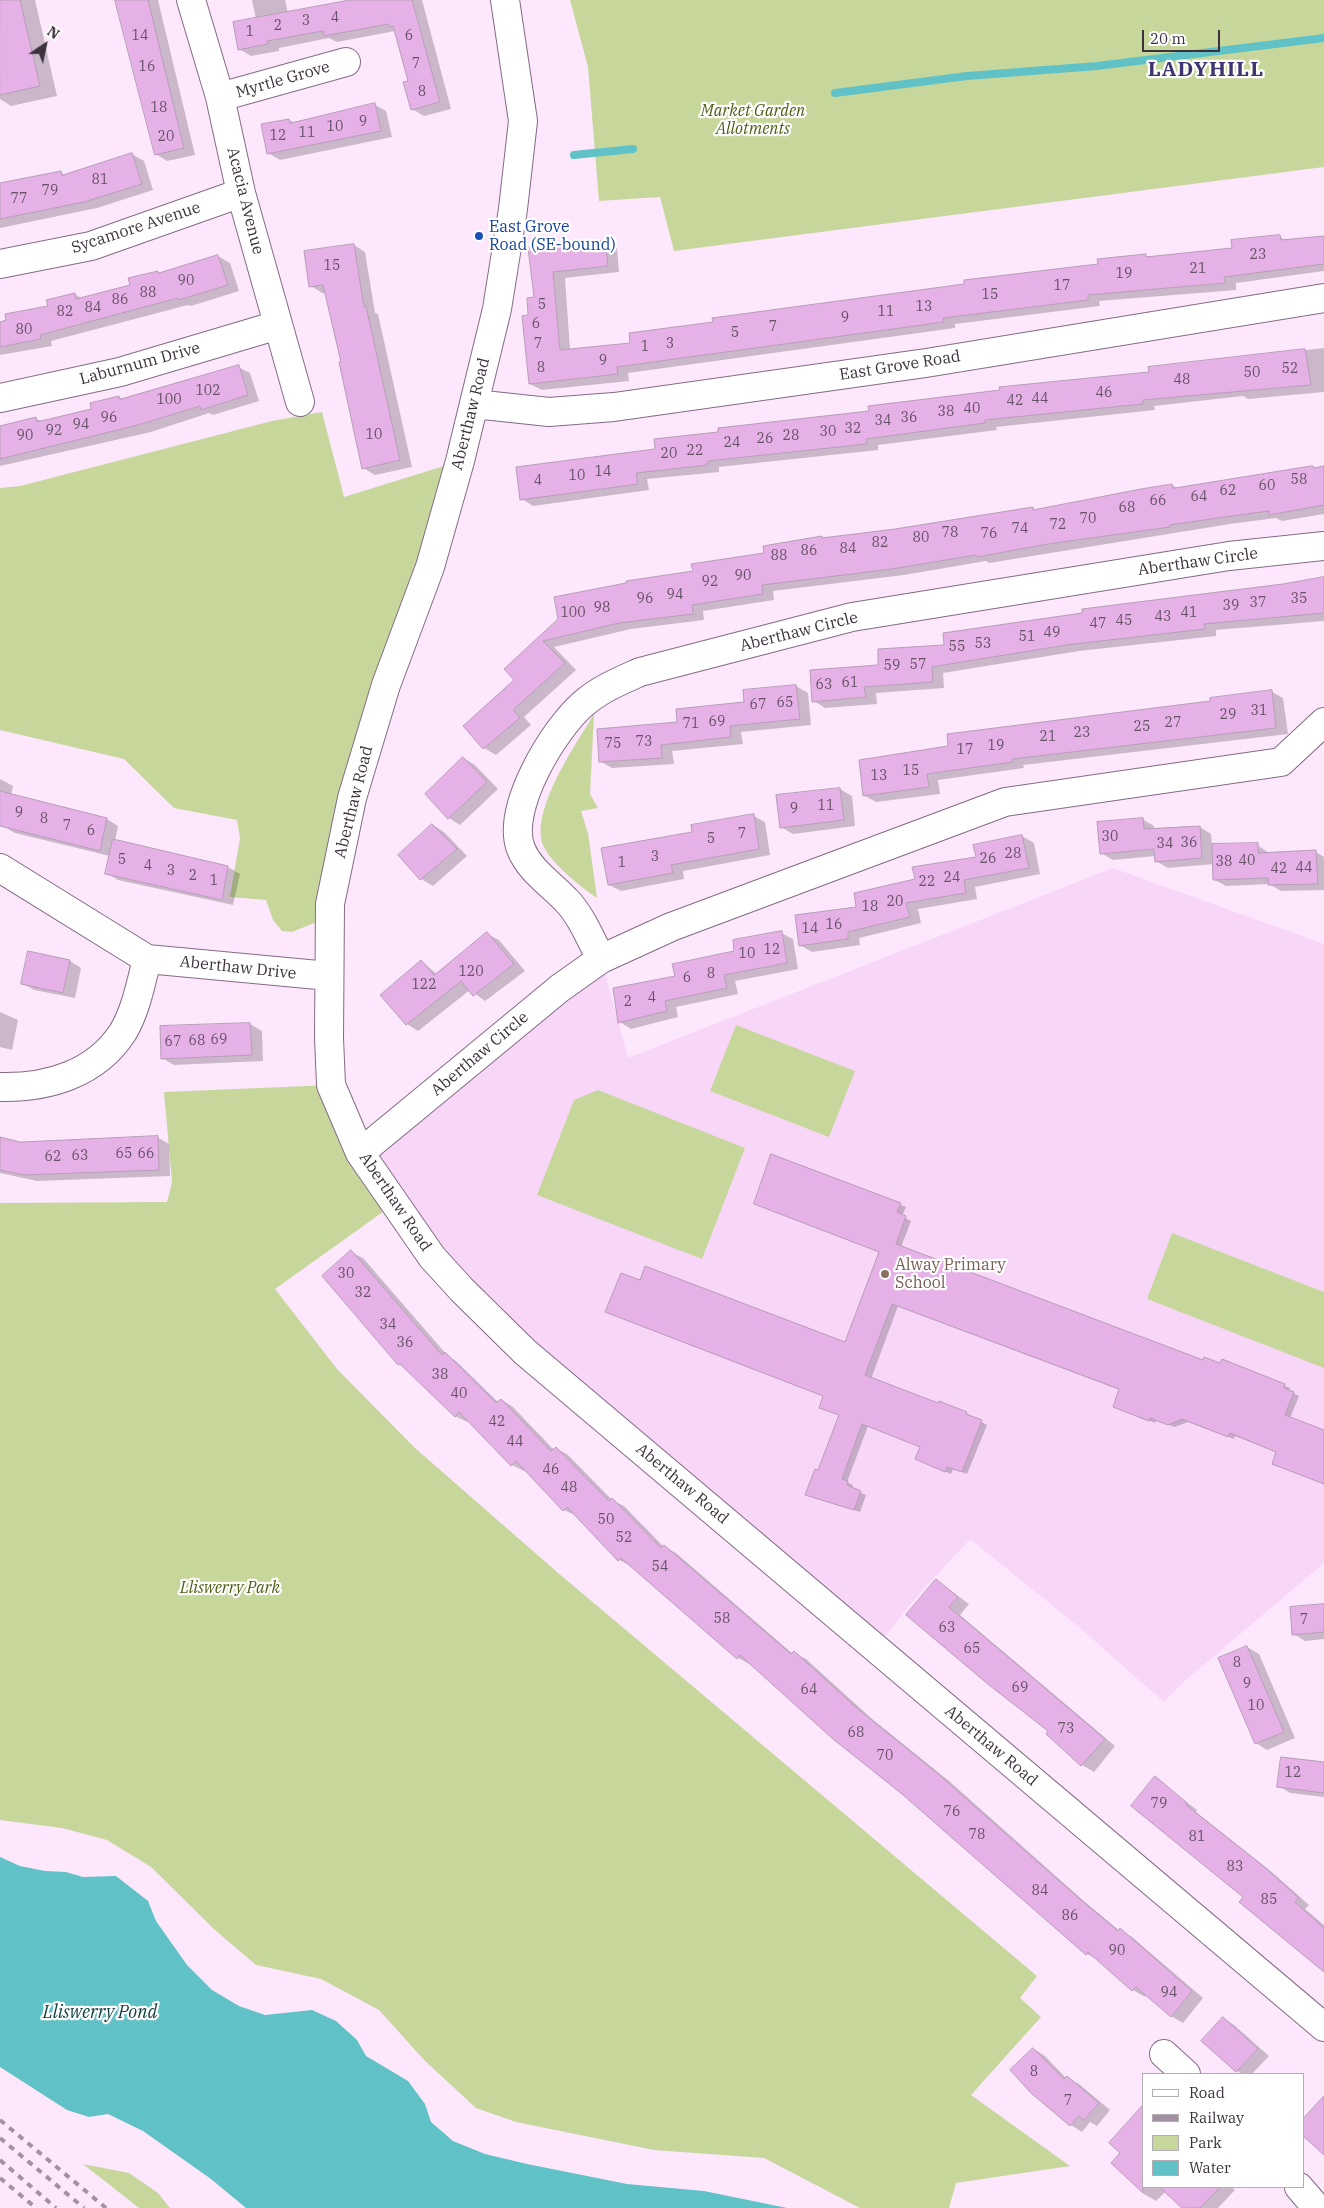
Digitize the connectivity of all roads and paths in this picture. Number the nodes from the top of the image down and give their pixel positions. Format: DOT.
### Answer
graph roads {
  1 [pos="191,0"];
  2 [pos="505,0"];
  3 [pos="346,62"];
  4 [pos="220,98"];
  5 [pos="241,193"];
  6 [pos="0,264"];
  7 [pos="1324,298"];
  8 [pos="278,326"];
  9 [pos="0,398"];
  10 [pos="300,402"];
  11 [pos="474,404"];
  12 [pos="1324,546"];
  13 [pos="1324,722"];
  14 [pos="0,868"];
  15 [pos="147,959"];
  16 [pos="601,959"];
  17 [pos="329,976"];
  18 [pos="0,1087"];
  19 [pos="360,1153"];
  20 [pos="1324,2027"];
  21 [pos="1164,2054"];
  22 [pos="1185,2073"];
  23 [pos="1300,2188"];
  24 [pos="1318,2208"];
  1 -- 4 [label="street, Acacia Avenue"];
  2 -- 11 [label="street, Aberthaw Road"];
  3 -- 4 [label="street, Myrtle Grove"];
  4 -- 5 [label="street, Acacia Avenue"];
  5 -- 6 [label="street, Sycamore Avenue"];
  5 -- 8 [label="street, Acacia Avenue"];
  7 -- 11 [label="street, East Grove Road"];
  8 -- 9 [label="street, Laburnum Drive"];
  8 -- 10 [label="street, Acacia Avenue"];
  11 -- 17 [label="street, Aberthaw Road"];
  12 -- 16 [label="street, Aberthaw Circle"];
  13 -- 16 [label="street, Aberthaw Circle"];
  14 -- 15 [label="street, Aberthaw Drive"];
  15 -- 17 [label="street, Aberthaw Drive"];
  15 -- 18 [label="street"];
  16 -- 19 [label="street, Aberthaw Circle"];
  17 -- 19 [label="street, Aberthaw Road"];
  19 -- 20 [label="street, Aberthaw Road"];
  21 -- 22 [label="street"];
  23 -- 24 [label="street"];
}
